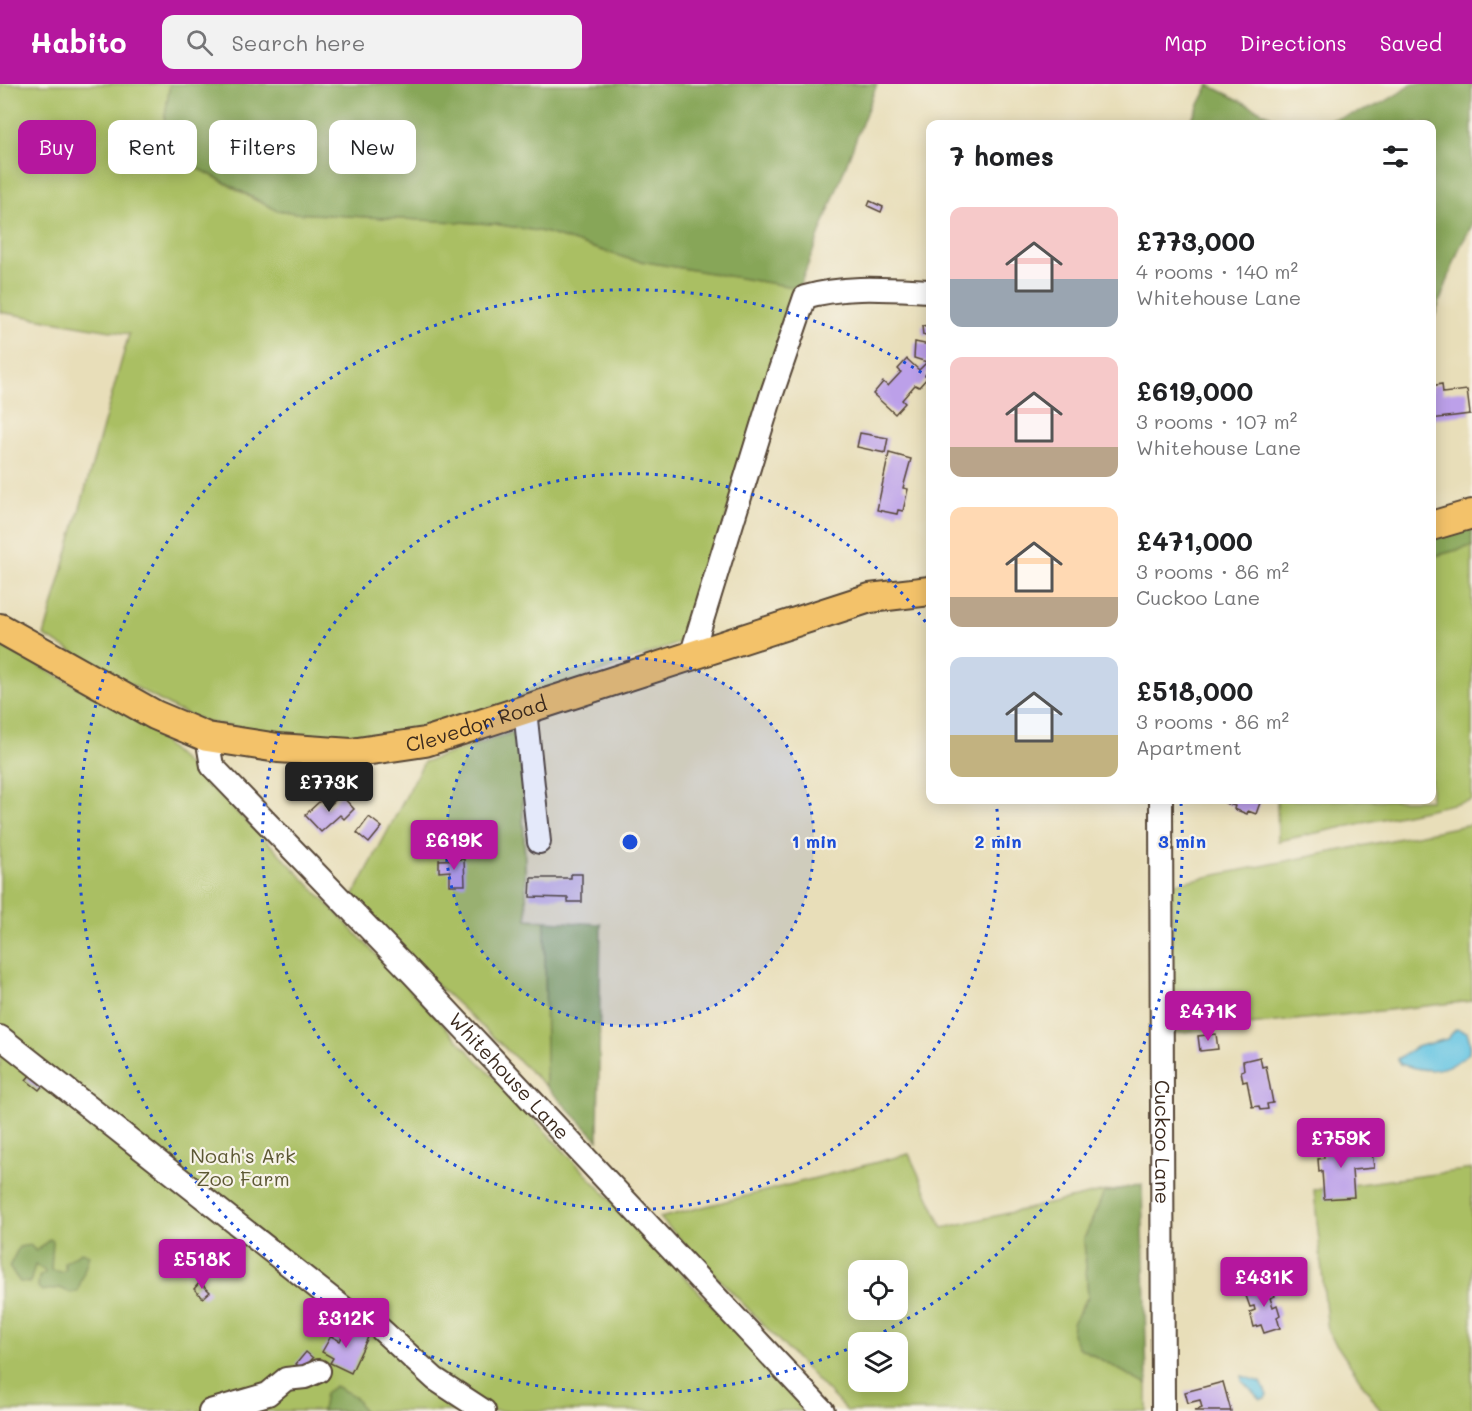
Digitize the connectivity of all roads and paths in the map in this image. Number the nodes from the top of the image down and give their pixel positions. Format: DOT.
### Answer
graph roads {
  1 [pos="926,291"];
  2 [pos="1472,514"];
  3 [pos="1436,525"];
  4 [pos="926,591"];
  5 [pos="0,628"];
  6 [pos="691,656"];
  7 [pos="525,710"];
  8 [pos="207,737"];
  9 [pos="1161,804"];
  10 [pos="539,842"];
  11 [pos="0,1037"];
  12 [pos="319,1371"];
  13 [pos="210,1411"];
  14 [pos="484,1411"];
  15 [pos="823,1411"];
  16 [pos="1163,1411"];
  1 -- 6 [label="street"];
  2 -- 3 [label="main road"];
  4 -- 6 [label="main road, Clevedon Road"];
  5 -- 8 [label="main road, Clevedon Road"];
  6 -- 7 [label="main road, Clevedon Road"];
  7 -- 8 [label="main road, Clevedon Road"];
  7 -- 10 [label="street"];
  8 -- 15 [label="street, Whitehouse Lane"];
  9 -- 16 [label="street, Cuckoo Lane"];
  11 -- 14 [label="street"];
  12 -- 13 [label="street"];
}
